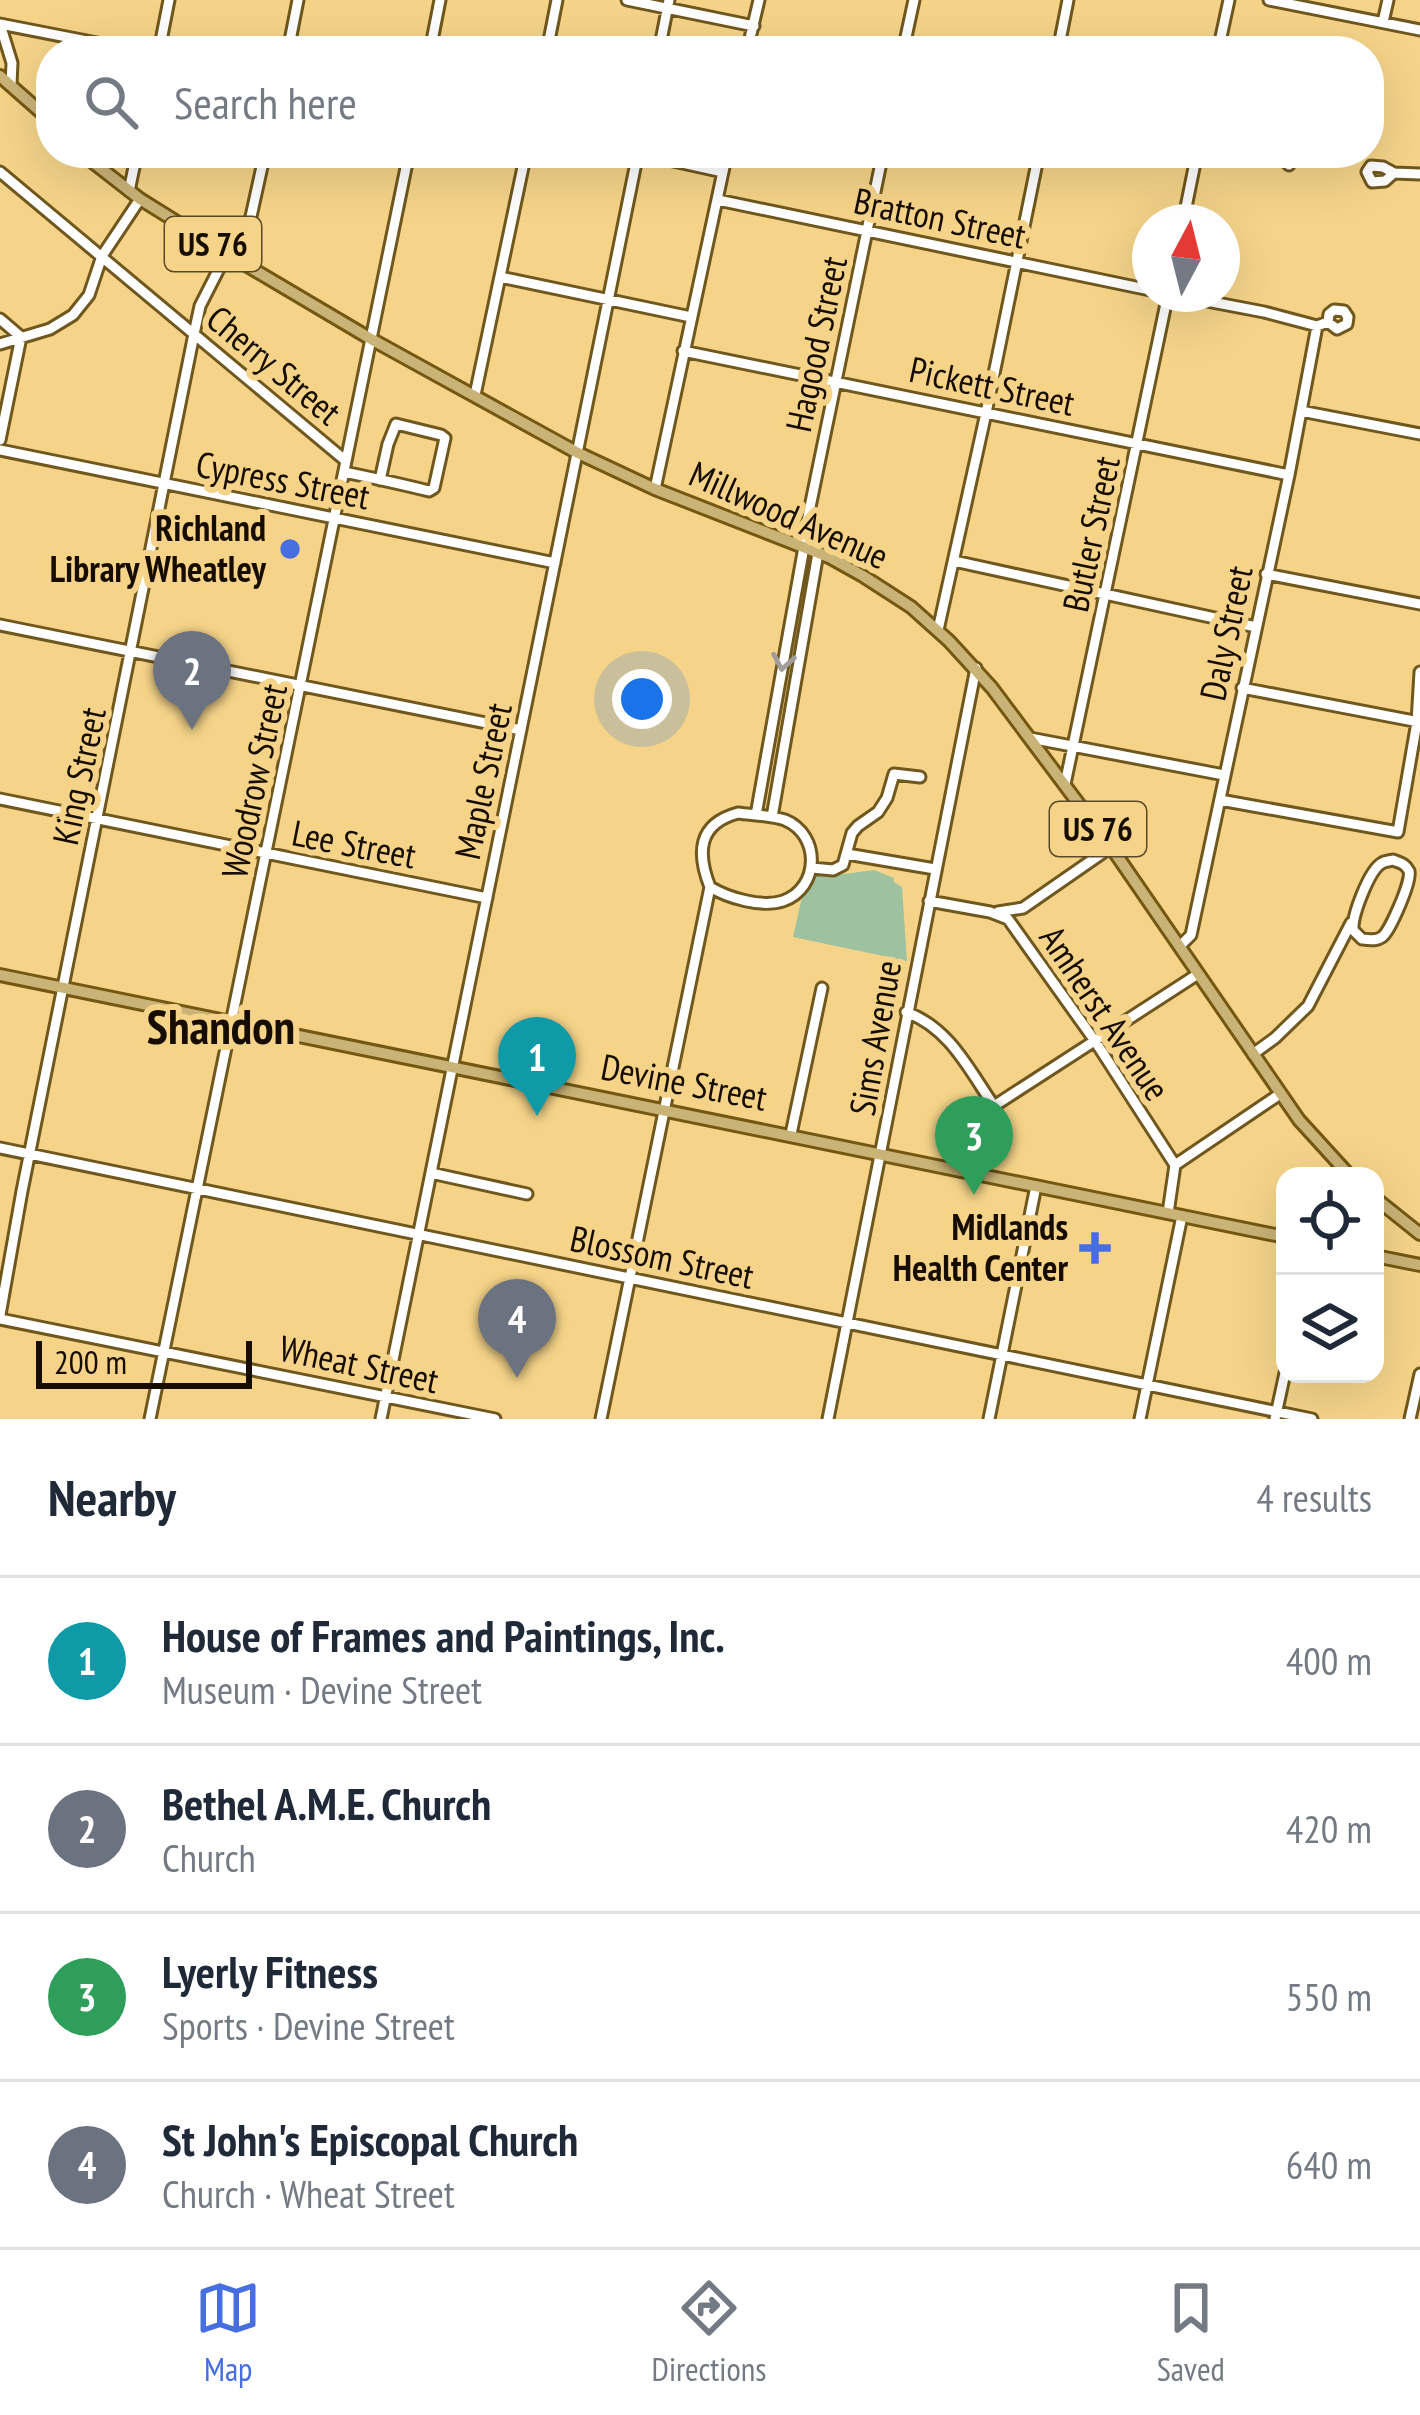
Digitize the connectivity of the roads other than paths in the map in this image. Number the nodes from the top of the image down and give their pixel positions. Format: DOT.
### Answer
graph roads {
  1 [pos="169,0"];
  2 [pos="298,0"];
  3 [pos="440,0"];
  4 [pos="557,0"];
  5 [pos="627,0"];
  6 [pos="759,0"];
  7 [pos="914,0"];
  8 [pos="1068,0"];
  9 [pos="1229,0"];
  10 [pos="1269,0"];
  11 [pos="1388,0"];
  12 [pos="669,4"];
  13 [pos="1384,22"];
  14 [pos="0,24"];
  15 [pos="754,26"];
  16 [pos="1420,30"];
  17 [pos="61,36"];
  18 [pos="162,36"];
  19 [pos="290,36"];
  20 [pos="433,36"];
  21 [pos="550,36"];
  22 [pos="662,36"];
  23 [pos="753,36"];
  24 [pos="906,36"];
  25 [pos="1061,36"];
  26 [pos="1221,36"];
  27 [pos="6,80"];
  28 [pos="36,107"];
  29 [pos="100,168"];
  30 [pos="134,168"];
  31 [pos="262,168"];
  32 [pos="406,168"];
  33 [pos="523,168"];
  34 [pos="635,168"];
  35 [pos="706,168"];
  36 [pos="725,168"];
  37 [pos="880,168"];
  38 [pos="1036,168"];
  39 [pos="1194,168"];
  40 [pos="0,172"];
  41 [pos="724,172"];
  42 [pos="1394,173"];
  43 [pos="1420,174"];
  44 [pos="129,191"];
  45 [pos="140,199"];
  46 [pos="718,200"];
  47 [pos="1187,204"];
  48 [pos="868,230"];
  49 [pos="227,253"];
  50 [pos="102,256"];
  51 [pos="241,262"];
  52 [pos="1018,262"];
  53 [pos="500,277"];
  54 [pos="1132,286"];
  55 [pos="608,300"];
  56 [pos="1240,307"];
  57 [pos="1165,312"];
  58 [pos="691,316"];
  59 [pos="0,320"];
  60 [pos="194,334"];
  61 [pos="21,337"];
  62 [pos="371,339"];
  63 [pos="0,344"];
  64 [pos="683,351"];
  65 [pos="834,380"];
  66 [pos="475,395"];
  67 [pos="1301,411"];
  68 [pos="986,413"];
  69 [pos="1420,434"];
  70 [pos="0,440"];
  71 [pos="1137,443"];
  72 [pos="0,450"];
  73 [pos="575,452"];
  74 [pos="345,466"];
  75 [pos="1289,475"];
  76 [pos="380,480"];
  77 [pos="166,484"];
  78 [pos="655,488"];
  79 [pos="335,518"];
  80 [pos="803,546"];
  81 [pos="818,553"];
  82 [pos="954,561"];
  83 [pos="555,563"];
  84 [pos="1266,574"];
  85 [pos="1106,595"];
  86 [pos="1420,604"];
  87 [pos="0,625"];
  88 [pos="1256,627"];
  89 [pos="938,630"];
  90 [pos="132,651"];
  91 [pos="976,668"];
  92 [pos="1420,672"];
  93 [pos="301,686"];
  94 [pos="1242,688"];
  95 [pos="1418,722"];
  96 [pos="521,730"];
  97 [pos="1030,738"];
  98 [pos="1073,746"];
  99 [pos="1224,775"];
  100 [pos="920,777"];
  101 [pos="1065,784"];
  102 [pos="0,799"];
  103 [pos="1220,800"];
  104 [pos="756,815"];
  105 [pos="772,817"];
  106 [pos="98,819"];
  107 [pos="1112,847"];
  108 [pos="267,854"];
  109 [pos="848,854"];
  110 [pos="812,868"];
  111 [pos="935,869"];
  112 [pos="710,887"];
  113 [pos="487,898"];
  114 [pos="929,901"];
  115 [pos="1023,908"];
  116 [pos="990,912"];
  117 [pos="1352,923"];
  118 [pos="1023,940"];
  119 [pos="1180,946"];
  120 [pos="1198,974"];
  121 [pos="0,975"];
  122 [pos="63,988"];
  123 [pos="822,988"];
  124 [pos="906,1012"];
  125 [pos="232,1022"];
  126 [pos="1095,1041"];
  127 [pos="1253,1054"];
  128 [pos="452,1066"];
  129 [pos="1280,1094"];
  130 [pos="664,1109"];
  131 [pos="791,1134"];
  132 [pos="0,1148"];
  133 [pos="29,1154"];
  134 [pos="881,1155"];
  135 [pos="1174,1165"];
  136 [pos="1341,1167"];
  137 [pos="430,1173"];
  138 [pos="1036,1186"];
  139 [pos="198,1189"];
  140 [pos="527,1194"];
  141 [pos="1384,1205"];
  142 [pos="1168,1213"];
  143 [pos="1182,1216"];
  144 [pos="1420,1234"];
  145 [pos="418,1235"];
  146 [pos="1276,1235"];
  147 [pos="1384,1258"];
  148 [pos="1420,1265"];
  149 [pos="628,1278"];
  150 [pos="0,1317"];
  151 [pos="848,1324"];
  152 [pos="162,1351"];
  153 [pos="1002,1355"];
  154 [pos="1420,1374"];
  155 [pos="1283,1383"];
  156 [pos="1147,1385"];
  157 [pos="385,1396"];
  158 [pos="1276,1416"];
  159 [pos="150,1419"];
  160 [pos="381,1419"];
  161 [pos="495,1419"];
  162 [pos="601,1419"];
  163 [pos="828,1419"];
  164 [pos="989,1419"];
  165 [pos="1140,1419"];
  166 [pos="1312,1419"];
  167 [pos="1411,1419"];
  1 -- 18 [label="street"];
  2 -- 19 [label="street"];
  3 -- 20 [label="street"];
  4 -- 21 [label="street"];
  5 -- 12 [label="street"];
  6 -- 15 [label="street"];
  7 -- 24 [label="street"];
  8 -- 25 [label="street"];
  9 -- 26 [label="street"];
  10 -- 13 [label="street"];
  11 -- 13 [label="street"];
  12 -- 15 [label="street"];
  12 -- 22 [label="street"];
  13 -- 16 [label="street"];
  14 -- 17 [label="street"];
  14 -- 27 [label="street"];
  15 -- 23 [label="street"];
  27 -- 28 [label="main road"];
  29 -- 44 [label="main road, Millwood Avenue / US 76"];
  30 -- 44 [label="street"];
  31 -- 51 [label="street"];
  32 -- 62 [label="street, Woodrow Street"];
  33 -- 53 [label="street"];
  34 -- 55 [label="street, Maple Street"];
  35 -- 41 [label="street"];
  36 -- 41 [label="street"];
  37 -- 48 [label="street, Hagood Street"];
  38 -- 52 [label="street"];
  39 -- 47 [label="street"];
  40 -- 50 [label="street, Cherry Street"];
  41 -- 46 [label="street"];
  42 -- 43 [label="street"];
  44 -- 45 [label="main road, Millwood Avenue / US 76"];
  45 -- 49 [label="main road, Millwood Avenue / US 76"];
  45 -- 50 [label="street"];
  46 -- 48 [label="street, Bratton Street"];
  46 -- 58 [label="street"];
  48 -- 52 [label="street, Bratton Street"];
  48 -- 65 [label="street, Hagood Street"];
  49 -- 51 [label="main road, Millwood Avenue / US 76"];
  49 -- 60 [label="street, King Street"];
  50 -- 60 [label="street, Cherry Street"];
  50 -- 61 [label="street"];
  51 -- 62 [label="main road, Millwood Avenue / US 76"];
  52 -- 54 [label="street, Bratton Street"];
  52 -- 68 [label="street"];
  53 -- 55 [label="street"];
  53 -- 66 [label="street"];
  55 -- 58 [label="street"];
  55 -- 73 [label="street, Maple Street"];
  56 -- 67 [label="street, Daly Street"];
  57 -- 71 [label="street, Butler Street"];
  58 -- 64 [label="street"];
  59 -- 61 [label="street"];
  60 -- 74 [label="street, Cherry Street"];
  60 -- 77 [label="street, King Street"];
  61 -- 63 [label="street"];
  61 -- 70 [label="street"];
  62 -- 66 [label="main road, Millwood Avenue / US 76"];
  62 -- 74 [label="street, Woodrow Street"];
  64 -- 65 [label="street, Pickett Street"];
  64 -- 78 [label="street"];
  65 -- 68 [label="street, Pickett Street"];
  65 -- 80 [label="street, Hagood Street"];
  66 -- 73 [label="main road, Millwood Avenue / US 76"];
  67 -- 69 [label="street"];
  67 -- 75 [label="street, Daly Street"];
  68 -- 71 [label="street, Pickett Street"];
  68 -- 82 [label="street"];
  71 -- 75 [label="street, Pickett Street"];
  71 -- 85 [label="street, Butler Street"];
  72 -- 77 [label="street, Cypress Street"];
  73 -- 78 [label="main road, Millwood Avenue / US 76"];
  73 -- 83 [label="street, Maple Street"];
  74 -- 76 [label="street"];
  74 -- 79 [label="street, Woodrow Street"];
  75 -- 84 [label="street, Daly Street"];
  76 -- 76 [label="street"];
  77 -- 79 [label="street, Cypress Street"];
  77 -- 90 [label="street, King Street"];
  78 -- 80 [label="main road, Millwood Avenue / US 76"];
  79 -- 83 [label="street, Cypress Street"];
  79 -- 93 [label="street, Woodrow Street"];
  80 -- 81 [label="main road, Millwood Avenue / US 76"];
  80 -- 104 [label="street, Hagood Street, one-way"];
  81 -- 89 [label="main road, Millwood Avenue / US 76"];
  81 -- 105 [label="street"];
  82 -- 85 [label="street"];
  82 -- 89 [label="street"];
  83 -- 96 [label="street, Maple Street"];
  84 -- 86 [label="street"];
  84 -- 88 [label="street, Daly Street"];
  85 -- 88 [label="street"];
  85 -- 98 [label="street, Butler Street"];
  87 -- 90 [label="street"];
  88 -- 94 [label="street, Daly Street"];
  89 -- 91 [label="main road, Millwood Avenue / US 76"];
  90 -- 93 [label="street"];
  90 -- 106 [label="street, King Street"];
  91 -- 97 [label="main road, Millwood Avenue / US 76"];
  91 -- 111 [label="street, Sims Avenue"];
  92 -- 95 [label="street"];
  93 -- 96 [label="street"];
  93 -- 108 [label="street, Woodrow Street"];
  94 -- 95 [label="street"];
  94 -- 99 [label="street, Daly Street"];
  95 -- 103 [label="street"];
  96 -- 113 [label="street, Maple Street"];
  97 -- 98 [label="street"];
  97 -- 101 [label="main road, Millwood Avenue / US 76"];
  98 -- 99 [label="street"];
  98 -- 101 [label="street, Butler Street"];
  99 -- 103 [label="street, Daly Street"];
  100 -- 109 [label="street"];
  101 -- 107 [label="main road, Millwood Avenue / US 76"];
  102 -- 106 [label="street, Lee Street"];
  103 -- 119 [label="street, Daly Street"];
  104 -- 105 [label="street"];
  104 -- 112 [label="street"];
  105 -- 110 [label="street"];
  106 -- 108 [label="street, Lee Street"];
  106 -- 122 [label="street, King Street"];
  107 -- 115 [label="street"];
  107 -- 119 [label="main road, Millwood Avenue / US 76"];
  108 -- 113 [label="street, Lee Street"];
  108 -- 125 [label="street, Woodrow Street"];
  109 -- 110 [label="street"];
  109 -- 111 [label="street"];
  110 -- 112 [label="street"];
  111 -- 114 [label="street, Sims Avenue"];
  112 -- 130 [label="street"];
  113 -- 128 [label="street, Maple Street"];
  114 -- 116 [label="street, Amherst Avenue"];
  114 -- 124 [label="street, Sims Avenue"];
  115 -- 116 [label="street"];
  115 -- 118 [label="street"];
  116 -- 118 [label="street, Amherst Avenue"];
  117 -- 117 [label="street"];
  117 -- 127 [label="street"];
  118 -- 126 [label="street, Amherst Avenue"];
  119 -- 120 [label="main road, Millwood Avenue / US 76"];
  120 -- 126 [label="street"];
  120 -- 127 [label="main road, Millwood Avenue / US 76"];
  121 -- 122 [label="main road, Devine Street"];
  122 -- 125 [label="main road, Devine Street"];
  122 -- 133 [label="street, King Street"];
  123 -- 131 [label="street"];
  124 -- 126 [label="street"];
  124 -- 134 [label="street, Sims Avenue"];
  125 -- 128 [label="main road, Devine Street"];
  125 -- 139 [label="street, Woodrow Street"];
  126 -- 135 [label="street, Amherst Avenue"];
  127 -- 129 [label="main road, Millwood Avenue / US 76"];
  128 -- 130 [label="main road, Devine Street"];
  128 -- 137 [label="street, Maple Street"];
  129 -- 135 [label="street"];
  129 -- 136 [label="main road, Millwood Avenue / US 76"];
  130 -- 131 [label="main road, Devine Street"];
  130 -- 149 [label="street"];
  131 -- 134 [label="main road, Devine Street"];
  132 -- 133 [label="street, Blossom Street"];
  133 -- 139 [label="street, Blossom Street"];
  133 -- 150 [label="street, King Street"];
  134 -- 138 [label="main road, Devine Street"];
  134 -- 151 [label="street, Sims Avenue"];
  135 -- 142 [label="street"];
  137 -- 140 [label="street"];
  137 -- 145 [label="street, Maple Street"];
  138 -- 142 [label="main road, Devine Street"];
  138 -- 153 [label="street"];
  139 -- 145 [label="street, Blossom Street"];
  139 -- 152 [label="street, Woodrow Street"];
  141 -- 144 [label="main road"];
  142 -- 143 [label="main road, Devine Street"];
  143 -- 146 [label="main road, Devine Street"];
  143 -- 156 [label="street"];
  145 -- 149 [label="street, Blossom Street"];
  145 -- 157 [label="street, Maple Street"];
  147 -- 148 [label="main road"];
  149 -- 151 [label="street, Blossom Street"];
  149 -- 162 [label="street"];
  150 -- 152 [label="street, Wheat Street"];
  151 -- 153 [label="street, Blossom Street"];
  151 -- 163 [label="street, Sims Avenue"];
  152 -- 157 [label="street, Wheat Street"];
  152 -- 159 [label="street, Woodrow Street"];
  153 -- 156 [label="street, Blossom Street"];
  153 -- 164 [label="street"];
  154 -- 167 [label="street"];
  155 -- 158 [label="street"];
  156 -- 158 [label="street, Blossom Street"];
  156 -- 165 [label="street"];
  157 -- 160 [label="street, Maple Street"];
  157 -- 161 [label="street, Wheat Street"];
  158 -- 166 [label="street, Blossom Street"];
}
